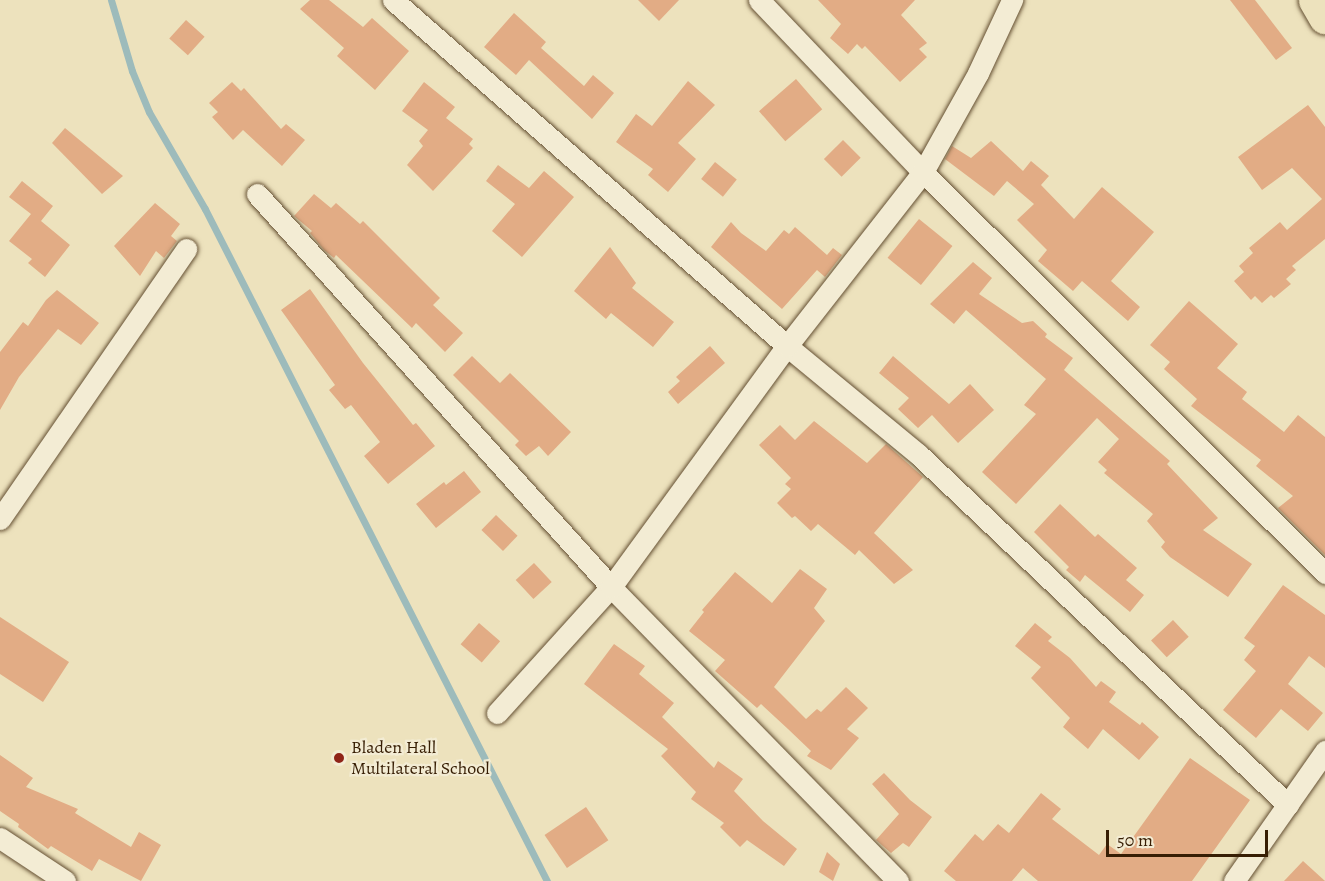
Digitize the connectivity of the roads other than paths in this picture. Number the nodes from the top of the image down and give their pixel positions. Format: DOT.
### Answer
graph roads {
  1 [pos="393,0"];
  2 [pos="759,0"];
  3 [pos="1012,0"];
  4 [pos="1315,0"];
  5 [pos="1325,17"];
  6 [pos="923,172"];
  7 [pos="257,195"];
  8 [pos="186,249"];
  9 [pos="787,346"];
  10 [pos="0,519"];
  11 [pos="1325,573"];
  12 [pos="611,587"];
  13 [pos="497,713"];
  14 [pos="1325,751"];
  15 [pos="1288,806"];
  16 [pos="0,838"];
  17 [pos="65,881"];
  18 [pos="898,881"];
  19 [pos="1234,881"];
  1 -- 9 [label="street"];
  2 -- 6 [label="street"];
  3 -- 6 [label="street"];
  4 -- 5 [label="main road"];
  6 -- 9 [label="street"];
  6 -- 11 [label="street"];
  7 -- 12 [label="street"];
  8 -- 10 [label="street"];
  9 -- 12 [label="street"];
  9 -- 15 [label="street"];
  12 -- 13 [label="street"];
  12 -- 18 [label="street"];
  14 -- 15 [label="street"];
  15 -- 19 [label="street"];
  16 -- 17 [label="street"];
}
